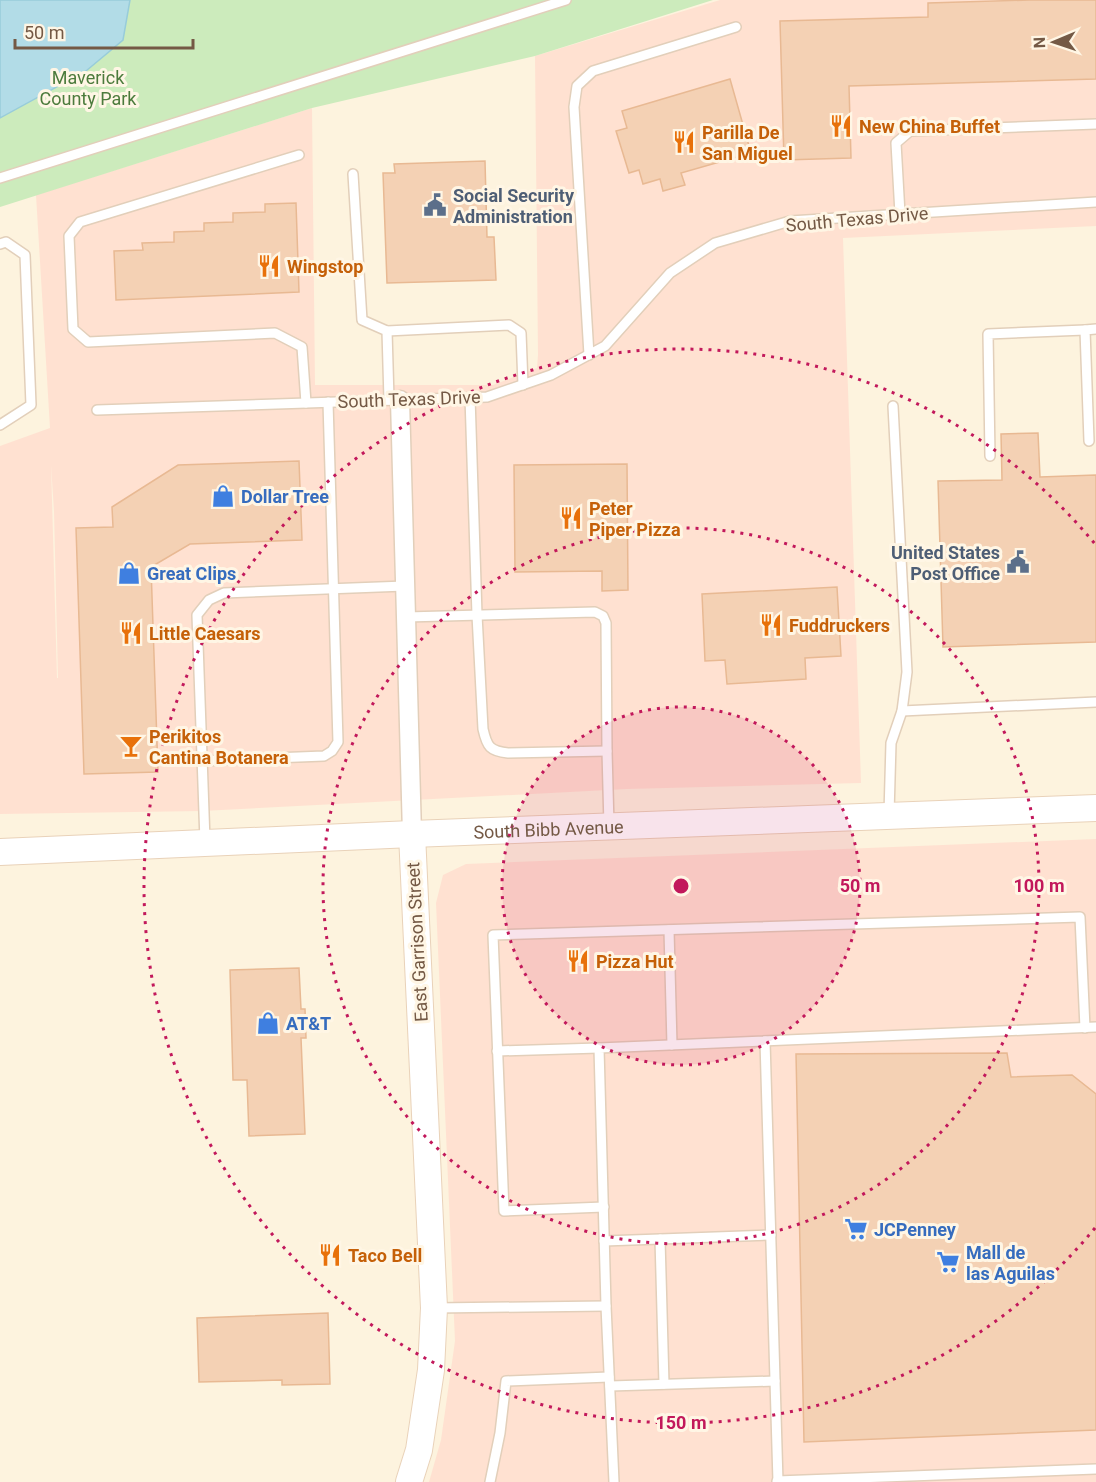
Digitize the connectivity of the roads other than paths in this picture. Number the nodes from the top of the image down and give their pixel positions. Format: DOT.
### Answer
graph roads {
  1 [pos="566,0"];
  2 [pos="736,27"];
  3 [pos="1096,124"];
  4 [pos="299,155"];
  5 [pos="353,174"];
  6 [pos="0,178"];
  7 [pos="1096,202"];
  8 [pos="900,214"];
  9 [pos="0,244"];
  10 [pos="1096,329"];
  11 [pos="1085,330"];
  12 [pos="387,331"];
  13 [pos="589,355"];
  14 [pos="523,385"];
  15 [pos="470,397"];
  16 [pos="394,400"];
  17 [pos="328,402"];
  18 [pos="306,403"];
  19 [pos="893,406"];
  20 [pos="97,410"];
  21 [pos="0,425"];
  22 [pos="1089,441"];
  23 [pos="990,456"];
  24 [pos="405,586"];
  25 [pos="333,589"];
  26 [pos="477,615"];
  27 [pos="406,618"];
  28 [pos="1096,702"];
  29 [pos="902,711"];
  30 [pos="607,751"];
  31 [pos="202,761"];
  32 [pos="1096,808"];
  33 [pos="889,816"];
  34 [pos="609,827"];
  35 [pos="412,834"];
  36 [pos="205,844"];
  37 [pos="0,852"];
  38 [pos="669,930"];
  39 [pos="1096,1027"];
  40 [pos="1085,1028"];
  41 [pos="765,1041"];
  42 [pos="672,1045"];
  43 [pos="599,1048"];
  44 [pos="497,1052"];
  45 [pos="604,1207"];
  46 [pos="771,1235"];
  47 [pos="660,1239"];
  48 [pos="604,1241"];
  49 [pos="606,1306"];
  50 [pos="434,1308"];
  51 [pos="609,1381"];
  52 [pos="775,1381"];
  53 [pos="664,1384"];
  54 [pos="1096,1469"];
  55 [pos="897,1479"];
  56 [pos="836,1480"];
  57 [pos="409,1482"];
  58 [pos="490,1482"];
  59 [pos="614,1482"];
  60 [pos="777,1482"];
  1 -- 6 [label="lane"];
  2 -- 13 [label="lane"];
  3 -- 8 [label="lane"];
  4 -- 18 [label="lane"];
  5 -- 12 [label="lane"];
  7 -- 8 [label="lane, South Texas Drive"];
  8 -- 13 [label="lane, South Texas Drive"];
  9 -- 21 [label="lane"];
  10 -- 11 [label="lane"];
  11 -- 22 [label="lane"];
  11 -- 23 [label="lane"];
  12 -- 14 [label="lane"];
  12 -- 16 [label="lane"];
  13 -- 14 [label="lane, South Texas Drive"];
  14 -- 15 [label="lane, South Texas Drive"];
  15 -- 16 [label="lane, South Texas Drive"];
  15 -- 26 [label="lane"];
  16 -- 17 [label="lane, South Texas Drive"];
  16 -- 24 [label="street, East Garrison Street"];
  17 -- 18 [label="lane, South Texas Drive"];
  17 -- 25 [label="lane"];
  18 -- 20 [label="lane, South Texas Drive"];
  19 -- 29 [label="lane"];
  24 -- 25 [label="lane"];
  24 -- 27 [label="street, East Garrison Street"];
  25 -- 31 [label="lane"];
  25 -- 31 [label="lane"];
  26 -- 27 [label="lane"];
  26 -- 30 [label="lane"];
  26 -- 30 [label="lane"];
  27 -- 35 [label="street, East Garrison Street"];
  28 -- 29 [label="lane"];
  29 -- 33 [label="lane"];
  30 -- 34 [label="lane"];
  31 -- 36 [label="lane"];
  32 -- 33 [label="main road, South Bibb Avenue"];
  33 -- 34 [label="main road, South Bibb Avenue"];
  34 -- 35 [label="main road, South Bibb Avenue"];
  35 -- 36 [label="main road, South Bibb Avenue"];
  35 -- 50 [label="main road, East Garrison Street"];
  36 -- 37 [label="main road, South Bibb Avenue"];
  38 -- 40 [label="lane"];
  38 -- 42 [label="lane"];
  38 -- 44 [label="lane"];
  39 -- 40 [label="lane"];
  40 -- 41 [label="lane"];
  41 -- 42 [label="lane"];
  41 -- 46 [label="lane"];
  42 -- 43 [label="lane"];
  43 -- 44 [label="lane"];
  43 -- 45 [label="lane"];
  44 -- 45 [label="lane"];
  45 -- 48 [label="lane"];
  46 -- 47 [label="lane"];
  46 -- 52 [label="lane"];
  47 -- 48 [label="lane"];
  47 -- 53 [label="lane"];
  48 -- 49 [label="lane"];
  49 -- 50 [label="lane"];
  49 -- 51 [label="lane"];
  50 -- 57 [label="main road, East Garrison Street"];
  51 -- 53 [label="lane"];
  51 -- 58 [label="lane"];
  51 -- 59 [label="lane"];
  52 -- 53 [label="lane"];
  52 -- 60 [label="lane"];
  54 -- 55 [label="lane"];
  55 -- 56 [label="lane"];
  56 -- 60 [label="lane"];
}
